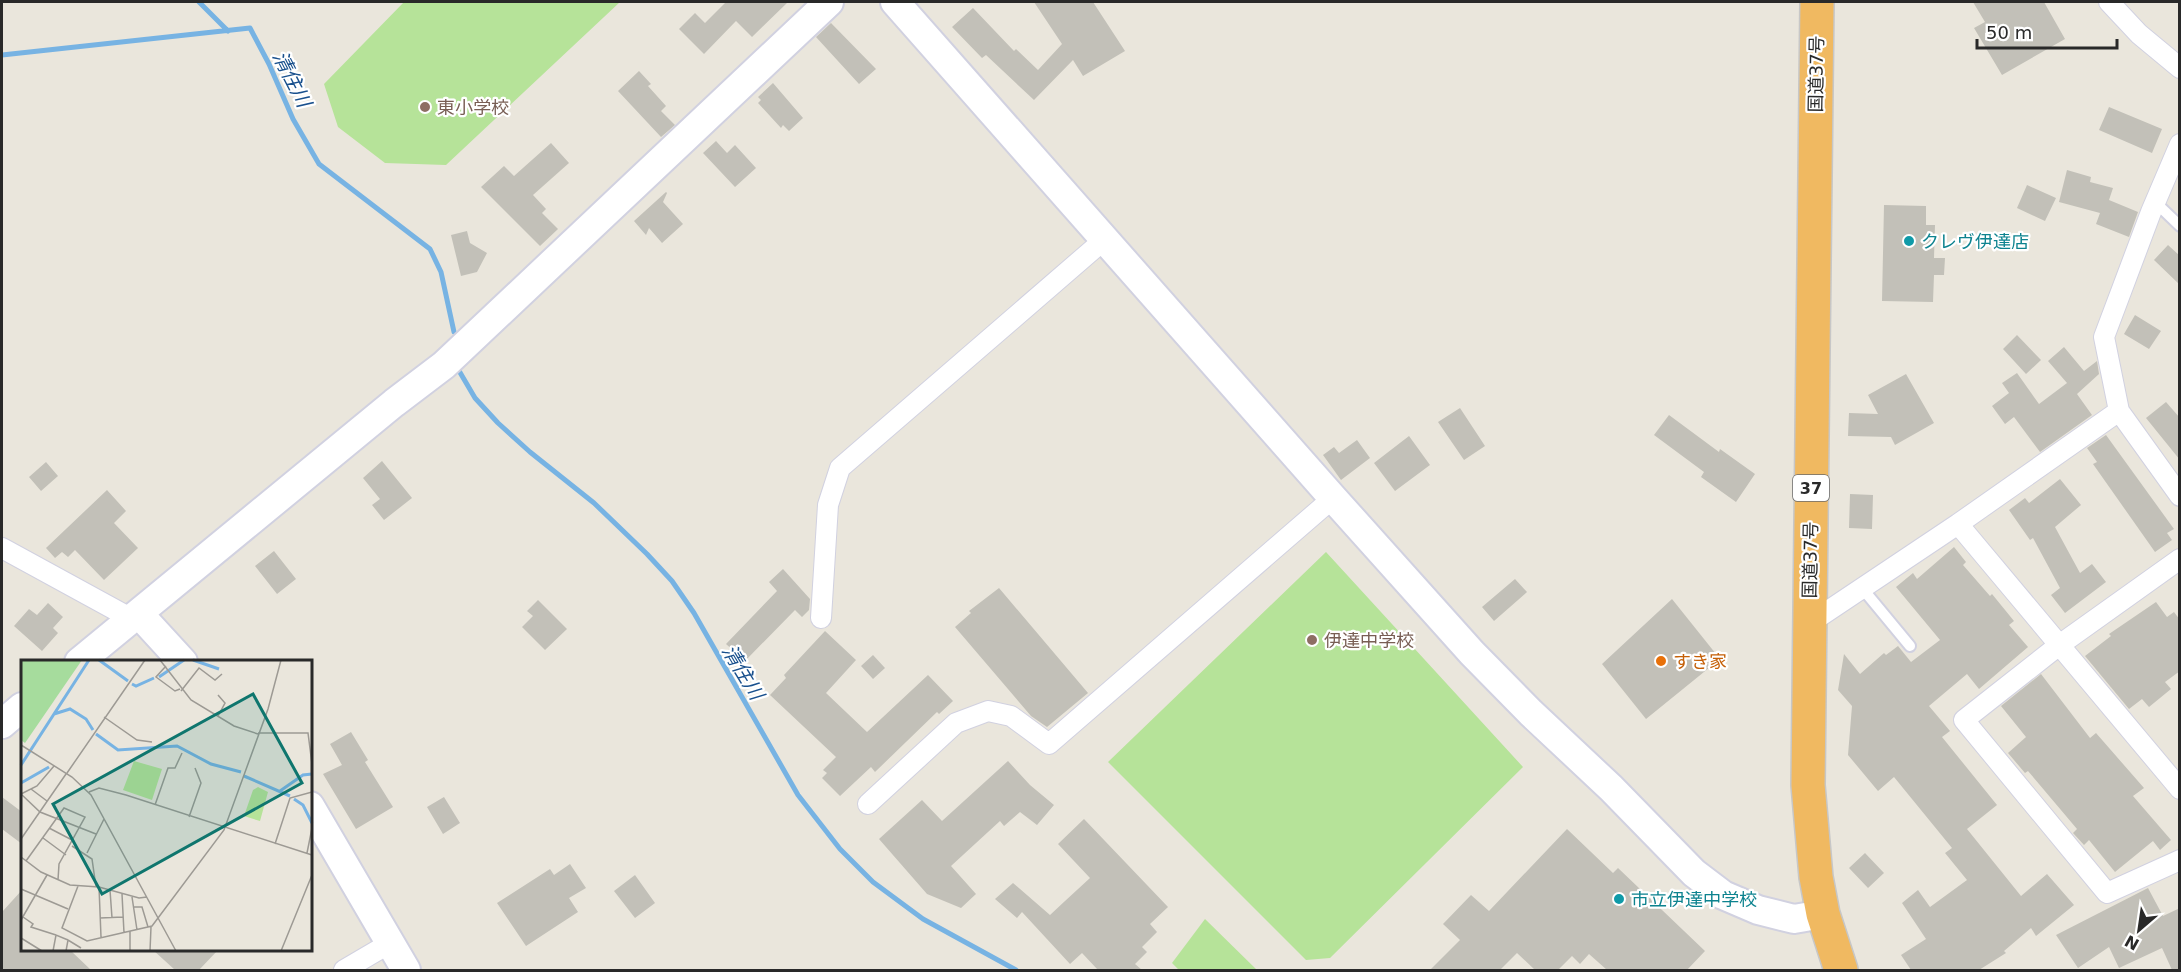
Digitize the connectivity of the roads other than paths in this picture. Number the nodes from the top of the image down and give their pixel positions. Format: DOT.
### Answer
graph roads {
  1 [pos="829,2"];
  2 [pos="895,2"];
  3 [pos="1817,2"];
  4 [pos="2109,2"];
  5 [pos="2179,67"];
  6 [pos="2180,144"];
  7 [pos="2155,202"];
  8 [pos="2180,226"];
  9 [pos="1105,239"];
  10 [pos="2120,411"];
  11 [pos="2180,496"];
  12 [pos="1333,498"];
  13 [pos="1958,524"];
  14 [pos="2,548"];
  15 [pos="2177,566"];
  16 [pos="1862,588"];
  17 [pos="135,616"];
  18 [pos="821,618"];
  19 [pos="1810,623"];
  20 [pos="1910,646"];
  21 [pos="2058,646"];
  22 [pos="82,660"];
  23 [pos="181,660"];
  24 [pos="21,708"];
  25 [pos="2,724"];
  26 [pos="2180,789"];
  27 [pos="868,804"];
  28 [pos="312,809"];
  29 [pos="2180,860"];
  30 [pos="1823,914"];
  31 [pos="390,943"];
  32 [pos="344,970"];
  33 [pos="406,970"];
  34 [pos="1841,970"];
  1 -- 17 [label="street"];
  2 -- 9 [label="street"];
  3 -- 19 [label="highway, 国道37号 / 37"];
  4 -- 5 [label="street"];
  6 -- 7 [label="street"];
  7 -- 8 [label="lane"];
  7 -- 10 [label="street"];
  9 -- 12 [label="street"];
  9 -- 18 [label="street"];
  10 -- 11 [label="street"];
  10 -- 13 [label="street"];
  12 -- 27 [label="street"];
  12 -- 30 [label="street"];
  13 -- 16 [label="street"];
  13 -- 21 [label="street"];
  14 -- 17 [label="street"];
  15 -- 21 [label="street"];
  16 -- 19 [label="street"];
  16 -- 20 [label="lane"];
  17 -- 22 [label="street"];
  17 -- 23 [label="street"];
  19 -- 30 [label="highway, 国道37号 / 37"];
  21 -- 26 [label="street"];
  21 -- 29 [label="street"];
  24 -- 25 [label="street"];
  28 -- 31 [label="street"];
  30 -- 34 [label="highway, 国道37号 / 37"];
  31 -- 32 [label="street"];
  31 -- 33 [label="street"];
}
